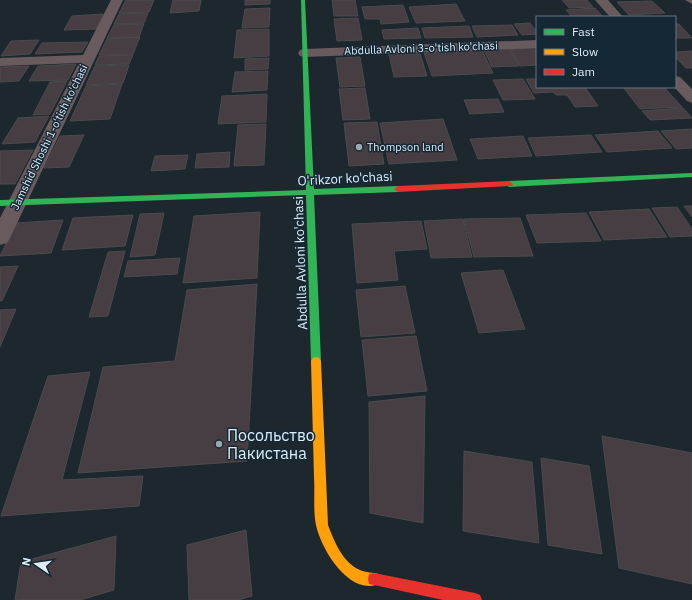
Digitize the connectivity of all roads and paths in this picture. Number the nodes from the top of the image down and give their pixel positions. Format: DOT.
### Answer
graph roads {
  1 [pos="117,0"];
  2 [pos="303,0"];
  3 [pos="601,0"];
  4 [pos="690,0"];
  5 [pos="692,2"];
  6 [pos="616,16"];
  7 [pos="536,44"];
  8 [pos="305,53"];
  9 [pos="88,59"];
  10 [pos="0,62"];
  11 [pos="676,81"];
  12 [pos="692,98"];
  13 [pos="692,175"];
  14 [pos="310,193"];
  15 [pos="9,203"];
  16 [pos="0,238"];
  17 [pos="475,600"];
  1 -- 9 [label="street, Jamshid Shoshi 1-o'tish ko'chasi"];
  2 -- 8 [label="street, Abdulla Avloni ko'chasi"];
  3 -- 6 [label="street"];
  4 -- 5 [label="lane"];
  7 -- 8 [label="street, Abdulla Avloni 3-o'tish ko'chasi"];
  8 -- 14 [label="street, Abdulla Avloni ko'chasi"];
  9 -- 10 [label="street, Jamshid Shoshi 1-o'tish ko'chasi"];
  9 -- 15 [label="street, Jamshid Shoshi 1-o'tish ko'chasi"];
  11 -- 12 [label="street"];
  13 -- 14 [label="street, O'rikzor ko'chasi"];
  14 -- 15 [label="street, O'rikzor ko'chasi"];
  14 -- 17 [label="street, Abdulla Avloni ko'chasi"];
  15 -- 16 [label="street, Jamshid Shoshi 1-o'tish ko'chasi"];
}
